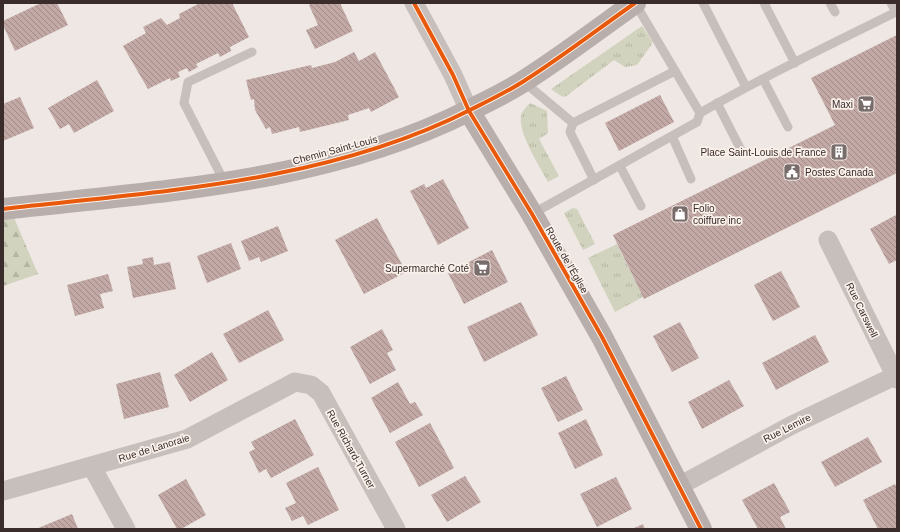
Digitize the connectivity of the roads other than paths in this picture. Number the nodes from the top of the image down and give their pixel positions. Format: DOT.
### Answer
graph roads {
  1 [pos="414,3"];
  2 [pos="635,3"];
  3 [pos="703,3"];
  4 [pos="764,3"];
  5 [pos="830,3"];
  6 [pos="891,3"];
  7 [pos="835,12"];
  8 [pos="252,52"];
  9 [pos="795,63"];
  10 [pos="675,71"];
  11 [pos="763,79"];
  12 [pos="523,82"];
  13 [pos="746,87"];
  14 [pos="717,103"];
  15 [pos="469,111"];
  16 [pos="700,113"];
  17 [pos="574,123"];
  18 [pos="788,127"];
  19 [pos="672,136"];
  20 [pos="741,150"];
  21 [pos="620,166"];
  22 [pos="691,179"];
  23 [pos="594,180"];
  24 [pos="226,183"];
  25 [pos="641,206"];
  26 [pos="3,209"];
  27 [pos="532,214"];
  28 [pos="828,240"];
  29 [pos="896,377"];
  30 [pos="295,382"];
  31 [pos="92,466"];
  32 [pos="679,486"];
  33 [pos="3,491"];
  34 [pos="126,529"];
  35 [pos="396,529"];
  36 [pos="701,529"];
  1 -- 15 [label="street, Route de l'Église"];
  2 -- 10 [label="lane"];
  2 -- 12 [label="street, Chemin Saint-Louis"];
  3 -- 13 [label="lane"];
  4 -- 9 [label="lane"];
  5 -- 7 [label="lane"];
  6 -- 9 [label="lane"];
  8 -- 24 [label="lane"];
  9 -- 11 [label="lane"];
  10 -- 16 [label="lane"];
  10 -- 17 [label="lane"];
  11 -- 13 [label="lane"];
  11 -- 18 [label="lane"];
  12 -- 15 [label="street, Chemin Saint-Louis"];
  12 -- 17 [label="lane"];
  13 -- 14 [label="lane"];
  14 -- 16 [label="lane"];
  14 -- 20 [label="lane"];
  15 -- 24 [label="street, Chemin Saint-Louis"];
  15 -- 27 [label="street, Route de l'Église"];
  16 -- 19 [label="lane"];
  17 -- 23 [label="lane"];
  19 -- 21 [label="lane"];
  19 -- 22 [label="lane"];
  21 -- 23 [label="lane"];
  21 -- 25 [label="lane"];
  23 -- 27 [label="lane"];
  24 -- 26 [label="street, Chemin Saint-Louis"];
  27 -- 32 [label="street, Route de l'Église"];
  28 -- 29 [label="street, Rue Carswell"];
  29 -- 32 [label="street, Rue Lemire"];
  30 -- 31 [label="street, Rue de Lanoraie"];
  30 -- 35 [label="street, Rue Richard-Turner"];
  31 -- 33 [label="street, Rue de Lanoraie"];
  31 -- 34 [label="street"];
  32 -- 36 [label="street, Route de l'Église"];
}
